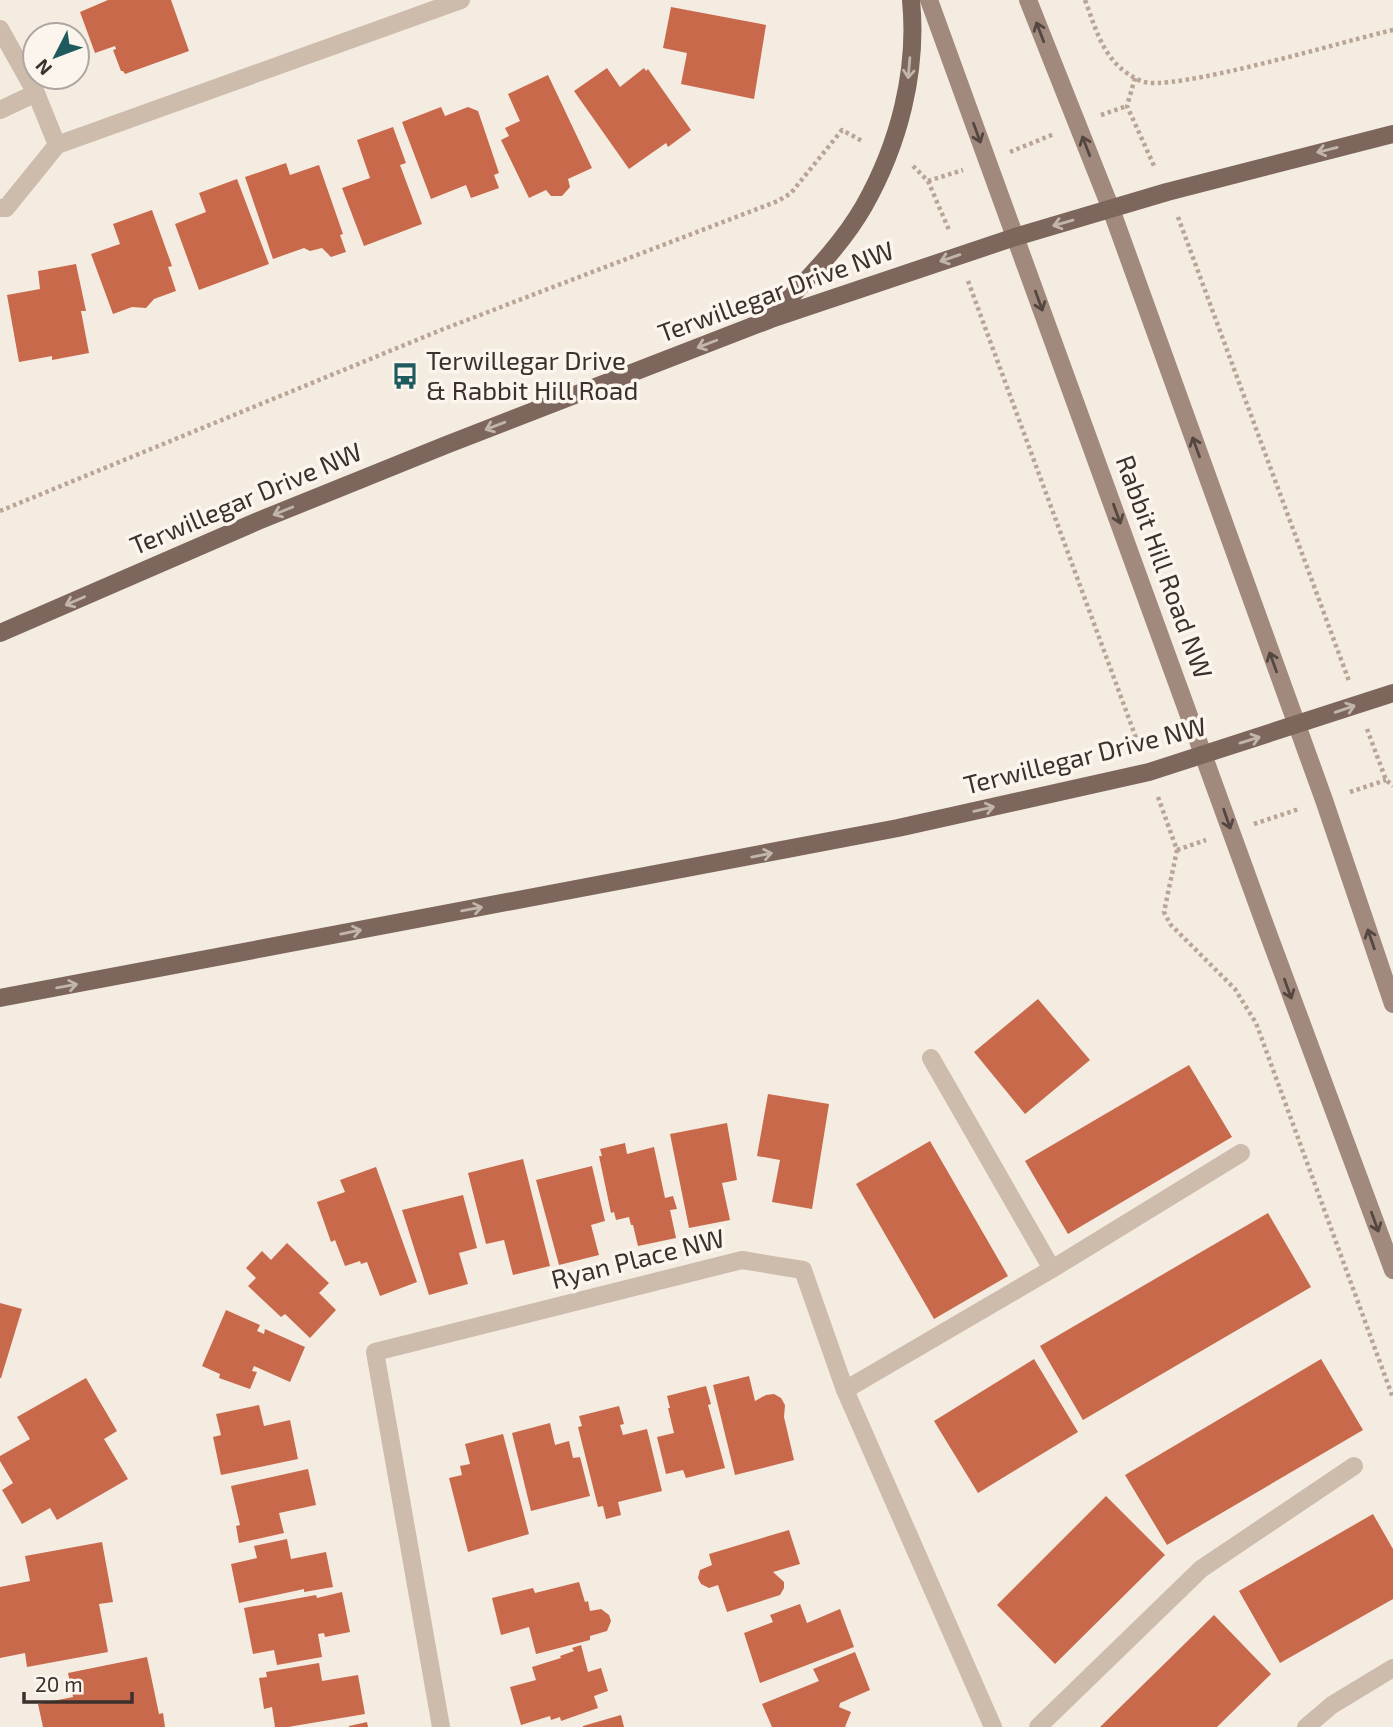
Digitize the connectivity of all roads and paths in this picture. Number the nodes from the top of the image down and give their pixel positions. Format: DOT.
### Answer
graph roads {
  1 [pos="461,0"];
  2 [pos="911,0"];
  3 [pos="929,0"];
  4 [pos="1028,0"];
  5 [pos="1085,0"];
  6 [pos="0,29"];
  7 [pos="1393,30"];
  8 [pos="1135,78"];
  9 [pos="36,93"];
  10 [pos="0,110"];
  11 [pos="1078,123"];
  12 [pos="1393,134"];
  13 [pos="858,139"];
  14 [pos="57,145"];
  15 [pos="987,162"];
  16 [pos="914,166"];
  17 [pos="928,181"];
  18 [pos="937,204"];
  19 [pos="0,208"];
  20 [pos="1111,209"];
  21 [pos="1015,237"];
  22 [pos="1188,240"];
  23 [pos="971,289"];
  24 [pos="771,319"];
  25 [pos="0,511"];
  26 [pos="0,633"];
  27 [pos="1348,677"];
  28 [pos="1393,693"];
  29 [pos="1123,704"];
  30 [pos="1296,726"];
  31 [pos="1205,755"];
  32 [pos="1393,786"];
  33 [pos="1324,800"];
  34 [pos="1231,832"];
  35 [pos="0,998"];
  36 [pos="1393,1004"];
  37 [pos="931,1058"];
  38 [pos="1241,1153"];
  39 [pos="1052,1269"];
  40 [pos="1393,1270"];
  41 [pos="845,1390"];
  42 [pos="1393,1398"];
  43 [pos="1354,1466"];
  44 [pos="1393,1668"];
  45 [pos="441,1727"];
  46 [pos="993,1727"];
  47 [pos="1038,1727"];
  48 [pos="1306,1727"];
  1 -- 14 [label="street"];
  2 -- 24 [label="main road, one-way"];
  3 -- 15 [label="main road, Rabbit Hill Road NW, one-way"];
  11 -- 4 [label="main road, one-way"];
  5 -- 8 [label="path"];
  6 -- 9 [label="street"];
  7 -- 8 [label="path"];
  8 -- 11 [label="path"];
  9 -- 10 [label="street"];
  9 -- 14 [label="street"];
  11 -- 15 [label="path"];
  20 -- 11 [label="main road, one-way"];
  12 -- 20 [label="main road, Terwillegar Drive NW, one-way"];
  13 -- 25 [label="path"];
  14 -- 19 [label="street"];
  15 -- 17 [label="path"];
  15 -- 21 [label="main road, Rabbit Hill Road NW"];
  16 -- 17 [label="path"];
  17 -- 18 [label="path"];
  20 -- 21 [label="main road, Terwillegar Drive NW, one-way"];
  30 -- 20 [label="main road, one-way"];
  21 -- 24 [label="main road, Terwillegar Drive NW, one-way"];
  21 -- 31 [label="main road, Rabbit Hill Road NW, one-way"];
  22 -- 27 [label="path"];
  23 -- 29 [label="path"];
  24 -- 26 [label="main road, Terwillegar Drive NW, one-way"];
  30 -- 28 [label="main road, Terwillegar Drive NW, one-way"];
  31 -- 30 [label="main road, Terwillegar Drive NW, one-way"];
  30 -- 33 [label="main road"];
  31 -- 34 [label="main road, Rabbit Hill Road NW, one-way"];
  35 -- 31 [label="main road, Terwillegar Drive NW, one-way"];
  32 -- 33 [label="path"];
  33 -- 34 [label="path"];
  36 -- 33 [label="main road, one-way"];
  34 -- 40 [label="main road, Rabbit Hill Road NW, one-way"];
  34 -- 42 [label="path"];
  37 -- 39 [label="street"];
  38 -- 39 [label="street"];
  39 -- 41 [label="street"];
  41 -- 45 [label="street, Ryan Place NW"];
  41 -- 46 [label="street, Ryan Place NW"];
  43 -- 47 [label="street"];
  44 -- 48 [label="street"];
}
